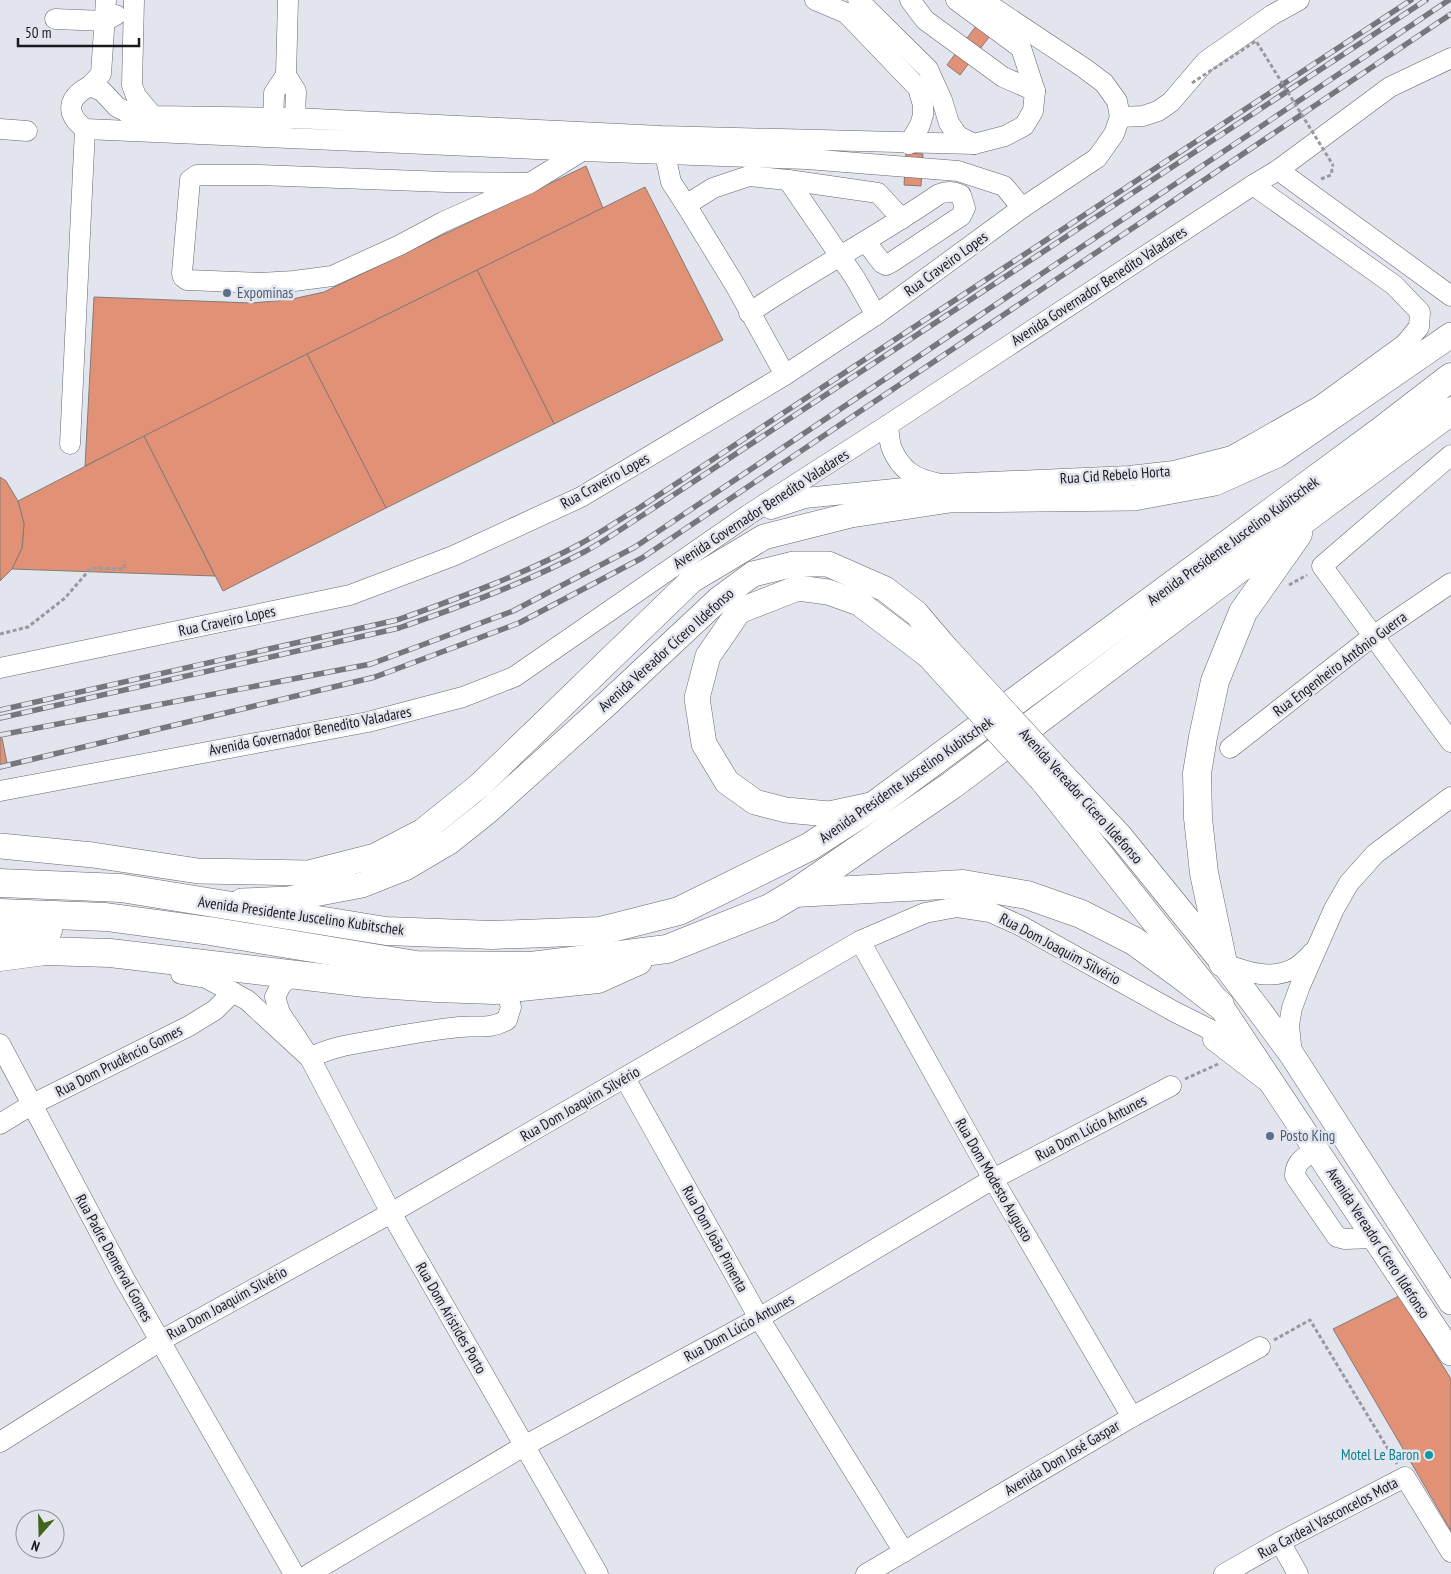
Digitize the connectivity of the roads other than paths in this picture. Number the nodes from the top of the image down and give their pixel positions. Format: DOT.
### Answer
graph roads {
  1 [pos="106,0"];
  2 [pos="288,0"];
  3 [pos="814,0"];
  4 [pos="858,0"];
  5 [pos="908,0"];
  6 [pos="919,0"];
  7 [pos="939,0"];
  8 [pos="956,0"];
  9 [pos="982,0"];
  10 [pos="1299,0"];
  11 [pos="134,2"];
  12 [pos="54,20"];
  13 [pos="105,21"];
  14 [pos="1451,58"];
  15 [pos="286,75"];
  16 [pos="90,86"];
  17 [pos="1036,91"];
  18 [pos="153,116"];
  19 [pos="1120,117"];
  20 [pos="295,118"];
  21 [pos="273,127"];
  22 [pos="0,129"];
  23 [pos="85,129"];
  24 [pos="27,131"];
  25 [pos="581,141"];
  26 [pos="663,144"];
  27 [pos="908,144"];
  28 [pos="974,144"];
  29 [pos="1278,170"];
  30 [pos="788,180"];
  31 [pos="530,183"];
  32 [pos="1253,184"];
  33 [pos="686,205"];
  34 [pos="1022,208"];
  35 [pos="902,219"];
  36 [pos="866,242"];
  37 [pos="841,257"];
  38 [pos="1451,296"];
  39 [pos="749,313"];
  40 [pos="876,315"];
  41 [pos="1451,335"];
  42 [pos="785,375"];
  43 [pos="1451,377"];
  44 [pos="1353,382"];
  45 [pos="1341,411"];
  46 [pos="1451,411"];
  47 [pos="888,425"];
  48 [pos="70,444"];
  49 [pos="1451,456"];
  50 [pos="992,482"];
  51 [pos="944,484"];
  52 [pos="1032,500"];
  53 [pos="1313,513"];
  54 [pos="748,515"];
  55 [pos="1451,583"];
  56 [pos="1373,636"];
  57 [pos="936,651"];
  58 [pos="0,668"];
  59 [pos="1451,742"];
  60 [pos="1230,748"];
  61 [pos="1049,774"];
  62 [pos="0,791"];
  63 [pos="1451,797"];
  64 [pos="876,804"];
  65 [pos="0,846"];
  66 [pos="0,883"];
  67 [pos="795,893"];
  68 [pos="212,903"];
  69 [pos="0,913"];
  70 [pos="106,917"];
  71 [pos="210,931"];
  72 [pos="0,934"];
  73 [pos="860,941"];
  74 [pos="667,949"];
  75 [pos="1316,949"];
  76 [pos="0,958"];
  77 [pos="1223,963"];
  78 [pos="292,975"];
  79 [pos="365,983"];
  80 [pos="494,990"];
  81 [pos="233,992"];
  82 [pos="1220,1005"];
  83 [pos="0,1044"];
  84 [pos="1243,1053"];
  85 [pos="1292,1055"];
  86 [pos="310,1058"];
  87 [pos="625,1078"];
  88 [pos="1171,1086"];
  89 [pos="1323,1104"];
  90 [pos="31,1105"];
  91 [pos="0,1124"];
  92 [pos="1316,1148"];
  93 [pos="993,1179"];
  94 [pos="391,1213"];
  95 [pos="1375,1238"];
  96 [pos="1451,1302"];
  97 [pos="759,1318"];
  98 [pos="160,1341"];
  99 [pos="1260,1347"];
  100 [pos="1451,1353"];
  101 [pos="1132,1416"];
  102 [pos="0,1442"];
  103 [pos="524,1446"];
  104 [pos="1280,1542"];
  105 [pos="904,1552"];
  106 [pos="1451,1552"];
  107 [pos="294,1574"];
  108 [pos="309,1574"];
  109 [pos="598,1574"];
  110 [pos="866,1574"];
  111 [pos="1224,1574"];
  112 [pos="1298,1574"];
  1 -- 13 [label="street"];
  2 -- 15 [label="street"];
  3 -- 27 [label="street"];
  4 -- 28 [label="street"];
  5 -- 17 [label="street"];
  6 -- 17 [label="street"];
  7 -- 17 [label="street"];
  8 -- 17 [label="street"];
  9 -- 19 [label="street"];
  10 -- 19 [label="street"];
  11 -- 13 [label="street"];
  11 -- 18 [label="street"];
  12 -- 13 [label="street"];
  13 -- 16 [label="street"];
  14 -- 29 [label="street, Avenida Governador Benedito Valadares"];
  15 -- 20 [label="street"];
  15 -- 21 [label="street"];
  16 -- 18 [label="street"];
  16 -- 23 [label="street"];
  17 -- 28 [label="street"];
  18 -- 21 [label="street"];
  19 -- 34 [label="street, Rua Craveiro Lopes"];
  20 -- 21 [label="street"];
  20 -- 25 [label="street"];
  21 -- 23 [label="street"];
  21 -- 25 [label="street"];
  22 -- 24 [label="street"];
  23 -- 48 [label="street"];
  25 -- 26 [label="street"];
  25 -- 31 [label="street"];
  26 -- 27 [label="street"];
  26 -- 33 [label="street"];
  26 -- 34 [label="street"];
  27 -- 28 [label="street"];
  29 -- 32 [label="street, Avenida Governador Benedito Valadares"];
  29 -- 38 [label="street"];
  30 -- 33 [label="street"];
  30 -- 35 [label="street"];
  30 -- 37 [label="street"];
  31 -- 31 [label="street"];
  32 -- 44 [label="street, Rua Cid Rebelo Horta"];
  32 -- 47 [label="street, Avenida Governador Benedito Valadares"];
  33 -- 39 [label="street"];
  34 -- 40 [label="street, Rua Craveiro Lopes"];
  35 -- 36 [label="street"];
  35 -- 36 [label="street"];
  36 -- 37 [label="street"];
  37 -- 39 [label="street"];
  37 -- 40 [label="street"];
  39 -- 42 [label="street"];
  40 -- 42 [label="street, Rua Craveiro Lopes"];
  41 -- 45 [label="main road, Avenida Presidente Juscelino Kubitschek"];
  42 -- 58 [label="street, Rua Craveiro Lopes"];
  43 -- 64 [label="highway, Avenida Presidente Juscelino Kubitschek"];
  44 -- 45 [label="street"];
  44 -- 50 [label="street, Rua Cid Rebelo Horta"];
  45 -- 52 [label="main road, Avenida Presidente Juscelino Kubitschek"];
  46 -- 53 [label="highway, Avenida Presidente Juscelino Kubitschek"];
  47 -- 51 [label="street, Rua Cid Rebelo Horta"];
  47 -- 54 [label="street, Avenida Governador Benedito Valadares"];
  49 -- 56 [label="street"];
  50 -- 51 [label="street, Rua Cid Rebelo Horta"];
  50 -- 52 [label="street"];
  51 -- 54 [label="street, Rua Cid Rebelo Horta"];
  52 -- 65 [label="main road, Avenida Presidente Juscelino Kubitschek"];
  53 -- 67 [label="highway, Avenida Presidente Juscelino Kubitschek"];
  53 -- 77 [label="highway"];
  54 -- 62 [label="street, Avenida Governador Benedito Valadares"];
  55 -- 56 [label="street, Rua Engenheiro Antônio Guerra"];
  56 -- 59 [label="street"];
  56 -- 60 [label="street, Rua Engenheiro Antônio Guerra"];
  57 -- 61 [label="main road, Avenida Vereador Cícero Ildefonso, bridge"];
  57 -- 64 [label="main road, Avenida Vereador Cícero Ildefonso"];
  57 -- 68 [label="main road, Avenida Vereador Cícero Ildefonso"];
  61 -- 77 [label="main road, Avenida Vereador Cícero Ildefonso"];
  61 -- 82 [label="main road, Avenida Vereador Cícero Ildefonso"];
  63 -- 75 [label="street"];
  64 -- 68 [label="highway, Avenida Presidente Juscelino Kubitschek"];
  66 -- 68 [label="highway, Avenida Presidente Juscelino Kubitschek"];
  67 -- 74 [label="highway, Avenida Presidente Juscelino Kubitschek"];
  67 -- 82 [label="highway"];
  69 -- 70 [label="highway, Avenida Presidente Juscelino Kubitschek"];
  70 -- 71 [label="highway, Avenida Presidente Juscelino Kubitschek"];
  70 -- 72 [label="highway"];
  71 -- 74 [label="highway, Avenida Presidente Juscelino Kubitschek"];
  71 -- 79 [label="highway"];
  73 -- 84 [label="street, Rua Dom Joaquim Silvério"];
  73 -- 87 [label="street, Rua Dom Joaquim Silvério"];
  73 -- 93 [label="street, Rua Dom Modesto Augusto"];
  74 -- 80 [label="highway"];
  75 -- 77 [label="street"];
  75 -- 85 [label="street"];
  76 -- 78 [label="highway"];
  76 -- 81 [label="street"];
  77 -- 85 [label="main road, Avenida Vereador Cícero Ildefonso"];
  78 -- 79 [label="highway"];
  78 -- 86 [label="street, Rua Dom Aristides Porto"];
  79 -- 80 [label="highway"];
  80 -- 86 [label="street"];
  81 -- 86 [label="street, Rua Dom Aristides Porto"];
  81 -- 90 [label="street, Rua Dom Prudêncio Gomes"];
  82 -- 84 [label="main road, Avenida Vereador Cícero Ildefonso"];
  83 -- 90 [label="street, Rua Padre Demerval Gomes"];
  84 -- 89 [label="main road"];
  84 -- 92 [label="main road, Avenida Vereador Cícero Ildefonso"];
  85 -- 89 [label="main road, Avenida Vereador Cícero Ildefonso"];
  86 -- 94 [label="street, Rua Dom Aristides Porto"];
  87 -- 94 [label="street, Rua Dom Joaquim Silvério"];
  87 -- 97 [label="street, Rua Dom João Pimenta"];
  88 -- 93 [label="street, Rua Dom Lúcio Antunes"];
  89 -- 96 [label="main road, Avenida Vereador Cícero Ildefonso"];
  90 -- 91 [label="street, Rua Dom Prudêncio Gomes"];
  90 -- 98 [label="street, Rua Padre Demerval Gomes"];
  92 -- 95 [label="main road, Avenida Vereador Cícero Ildefonso"];
  92 -- 95 [label="street"];
  93 -- 97 [label="street, Rua Dom Lúcio Antunes"];
  93 -- 101 [label="street, Rua Dom Modesto Augusto"];
  94 -- 98 [label="street, Rua Dom Joaquim Silvério"];
  94 -- 103 [label="street, Rua Dom Aristides Porto"];
  95 -- 100 [label="main road, Avenida Vereador Cícero Ildefonso"];
  97 -- 103 [label="street, Rua Dom Lúcio Antunes"];
  97 -- 105 [label="street, Rua Dom João Pimenta"];
  98 -- 102 [label="street, Rua Dom Joaquim Silvério"];
  98 -- 107 [label="street, Rua Padre Demerval Gomes"];
  99 -- 101 [label="street, Avenida Dom José Gaspar"];
  101 -- 105 [label="street, Avenida Dom José Gaspar"];
  103 -- 108 [label="street, Rua Dom Lúcio Antunes"];
  103 -- 109 [label="street, Rua Dom Aristides Porto"];
  104 -- 106 [label="street, Rua Cardeal Vasconcelos Mota"];
  104 -- 111 [label="street, Rua Cardeal Vasconcelos Mota"];
  104 -- 112 [label="street"];
  105 -- 110 [label="street, Avenida Dom José Gaspar"];
}
